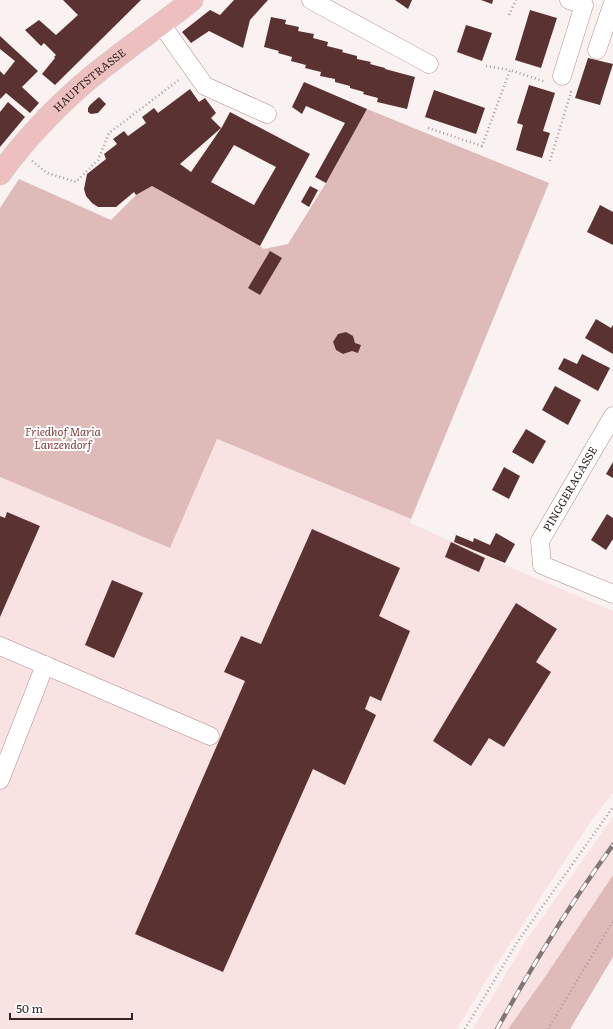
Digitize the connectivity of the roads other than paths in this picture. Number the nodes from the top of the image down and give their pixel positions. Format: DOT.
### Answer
graph roads {
  1 [pos="192,0"];
  2 [pos="311,0"];
  3 [pos="569,0"];
  4 [pos="613,3"];
  5 [pos="161,24"];
  6 [pos="598,50"];
  7 [pos="429,64"];
  8 [pos="561,81"];
  9 [pos="267,114"];
  10 [pos="0,174"];
  11 [pos="613,416"];
  12 [pos="613,594"];
  13 [pos="0,646"];
  14 [pos="45,665"];
  15 [pos="210,736"];
  16 [pos="0,780"];
  1 -- 5 [label="main road, HAUPTSTRASSE"];
  2 -- 7 [label="street"];
  3 -- 8 [label="street"];
  4 -- 6 [label="street"];
  5 -- 9 [label="street"];
  5 -- 10 [label="main road, HAUPTSTRASSE"];
  11 -- 12 [label="street, PINGGERAGASSE"];
  13 -- 14 [label="street"];
  14 -- 15 [label="street"];
  14 -- 16 [label="street"];
}
